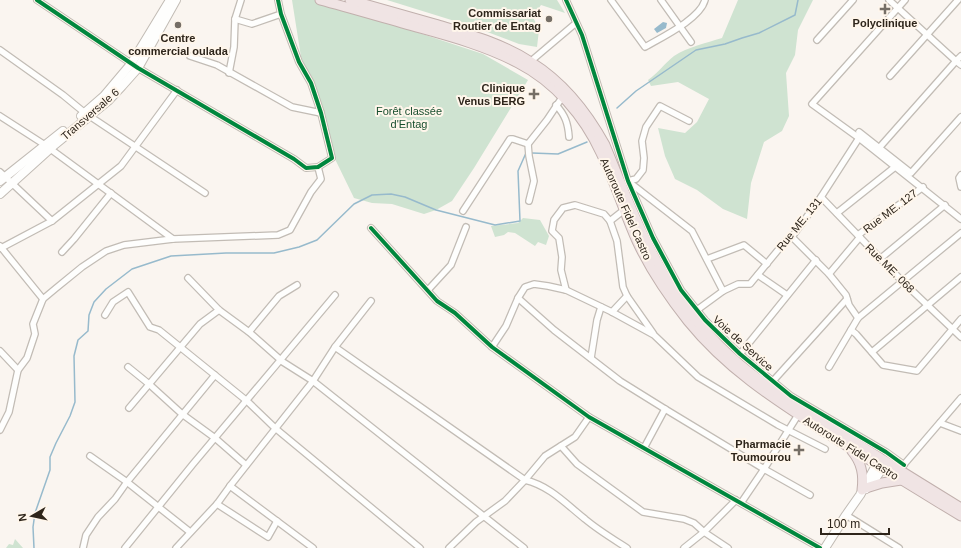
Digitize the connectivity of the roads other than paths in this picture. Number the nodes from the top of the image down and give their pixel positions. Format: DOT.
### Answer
graph roads {
  1 [pos="37,0"];
  2 [pos="170,0"];
  3 [pos="176,0"];
  4 [pos="241,0"];
  5 [pos="278,0"];
  6 [pos="320,0"];
  7 [pos="350,0"];
  8 [pos="566,0"];
  9 [pos="611,0"];
  10 [pos="661,0"];
  11 [pos="705,0"];
  12 [pos="853,0"];
  13 [pos="889,0"];
  14 [pos="905,0"];
  15 [pos="958,0"];
  16 [pos="898,8"];
  17 [pos="281,14"];
  18 [pos="235,19"];
  19 [pos="576,23"];
  20 [pos="680,26"];
  21 [pos="928,35"];
  22 [pos="818,40"];
  23 [pos="691,42"];
  24 [pos="0,50"];
  25 [pos="190,56"];
  26 [pos="961,56"];
  27 [pos="531,61"];
  28 [pos="959,63"];
  29 [pos="134,66"];
  30 [pos="229,73"];
  31 [pos="890,76"];
  32 [pos="177,90"];
  33 [pos="563,96"];
  34 [pos="556,105"];
  35 [pos="321,113"];
  36 [pos="88,115"];
  37 [pos="0,116"];
  38 [pos="961,117"];
  39 [pos="689,121"];
  40 [pos="859,135"];
  41 [pos="570,137"];
  42 [pos="528,144"];
  43 [pos="48,146"];
  44 [pos="136,147"];
  45 [pos="879,148"];
  46 [pos="318,167"];
  47 [pos="895,167"];
  48 [pos="961,175"];
  49 [pos="2,176"];
  50 [pos="624,182"];
  51 [pos="13,183"];
  52 [pos="98,183"];
  53 [pos="922,187"];
  54 [pos="961,187"];
  55 [pos="111,193"];
  56 [pos="206,193"];
  57 [pos="0,194"];
  58 [pos="821,197"];
  59 [pos="529,201"];
  60 [pos="945,205"];
  61 [pos="624,210"];
  62 [pos="463,211"];
  63 [pos="837,214"];
  64 [pos="961,219"];
  65 [pos="52,220"];
  66 [pos="610,221"];
  67 [pos="466,227"];
  68 [pos="371,228"];
  69 [pos="961,233"];
  70 [pos="859,236"];
  71 [pos="792,237"];
  72 [pos="174,239"];
  73 [pos="1,247"];
  74 [pos="62,252"];
  75 [pos="881,258"];
  76 [pos="707,259"];
  77 [pos="816,260"];
  78 [pos="766,264"];
  79 [pos="829,274"];
  80 [pos="758,275"];
  81 [pos="961,277"];
  82 [pos="188,278"];
  83 [pos="904,282"];
  84 [pos="297,285"];
  85 [pos="428,290"];
  86 [pos="566,290"];
  87 [pos="723,290"];
  88 [pos="335,295"];
  89 [pos="787,295"];
  90 [pos="627,296"];
  91 [pos="518,298"];
  92 [pos="43,299"];
  93 [pos="847,299"];
  94 [pos="371,301"];
  95 [pos="927,304"];
  96 [pos="601,307"];
  97 [pos="219,310"];
  98 [pos="697,310"];
  99 [pos="612,312"];
  100 [pos="105,315"];
  101 [pos="858,318"];
  102 [pos="961,319"];
  103 [pos="952,328"];
  104 [pos="851,330"];
  105 [pos="249,332"];
  106 [pos="654,335"];
  107 [pos="961,337"];
  108 [pos="179,347"];
  109 [pos="335,347"];
  110 [pos="492,347"];
  111 [pos="0,351"];
  112 [pos="872,352"];
  113 [pos="740,354"];
  114 [pos="591,358"];
  115 [pos="280,359"];
  116 [pos="128,367"];
  117 [pos="829,367"];
  118 [pos="18,370"];
  119 [pos="215,376"];
  120 [pos="313,381"];
  121 [pos="773,381"];
  122 [pos="149,384"];
  123 [pos="961,398"];
  124 [pos="247,401"];
  125 [pos="128,408"];
  126 [pos="665,409"];
  127 [pos="182,414"];
  128 [pos="798,415"];
  129 [pos="589,417"];
  130 [pos="940,423"];
  131 [pos="275,428"];
  132 [pos="0,430"];
  133 [pos="789,430"];
  134 [pos="961,431"];
  135 [pos="215,438"];
  136 [pos="561,446"];
  137 [pos="847,446"];
  138 [pos="644,448"];
  139 [pos="825,449"];
  140 [pos="90,456"];
  141 [pos="881,464"];
  142 [pos="246,465"];
  143 [pos="901,468"];
  144 [pos="764,469"];
  145 [pos="525,480"];
  146 [pos="902,480"];
  147 [pos="127,482"];
  148 [pos="230,486"];
  149 [pos="862,491"];
  150 [pos="810,495"];
  151 [pos="738,501"];
  152 [pos="217,504"];
  153 [pos="158,506"];
  154 [pos="961,508"];
  155 [pos="846,515"];
  156 [pos="485,516"];
  157 [pos="961,516"];
  158 [pos="277,521"];
  159 [pos="190,532"];
  160 [pos="704,532"];
  161 [pos="178,547"];
  162 [pos="83,548"];
  163 [pos="125,548"];
  164 [pos="313,548"];
  165 [pos="420,548"];
  166 [pos="449,548"];
  167 [pos="524,548"];
  168 [pos="627,548"];
  169 [pos="684,548"];
  170 [pos="728,548"];
  171 [pos="820,548"];
  172 [pos="825,548"];
  173 [pos="899,548"];
  1 -- 29 [label="street"];
  2 -- 29 [label="main road, Transversale 6"];
  3 -- 29 [label="main road, Transversale 6"];
  4 -- 18 [label="street"];
  5 -- 17 [label="street"];
  6 -- 33 [label="highway, Autoroute Fidel Castro"];
  7 -- 27 [label="highway, Autoroute Fidel Castro"];
  8 -- 19 [label="street, Voie de Service"];
  9 -- 20 [label="street"];
  10 -- 20 [label="street"];
  11 -- 20 [label="street"];
  12 -- 22 [label="street"];
  13 -- 16 [label="street"];
  14 -- 16 [label="street"];
  15 -- 21 [label="street"];
  16 -- 21 [label="street"];
  16 -- 40 [label="street"];
  17 -- 18 [label="street"];
  17 -- 35 [label="street"];
  18 -- 30 [label="street"];
  19 -- 27 [label="street"];
  19 -- 50 [label="street, Voie de Service"];
  20 -- 23 [label="street"];
  21 -- 28 [label="street"];
  21 -- 31 [label="street"];
  24 -- 36 [label="street"];
  25 -- 30 [label="street"];
  26 -- 28 [label="street"];
  27 -- 50 [label="highway, Autoroute Fidel Castro"];
  28 -- 45 [label="street"];
  29 -- 32 [label="street"];
  29 -- 36 [label="main road, Transversale 6"];
  30 -- 35 [label="street"];
  32 -- 44 [label="street"];
  32 -- 46 [label="street"];
  33 -- 34 [label="street"];
  33 -- 61 [label="highway, Autoroute Fidel Castro"];
  34 -- 41 [label="street"];
  34 -- 42 [label="street"];
  35 -- 46 [label="street"];
  36 -- 43 [label="main road, Transversale 6"];
  36 -- 44 [label="street"];
  37 -- 43 [label="street"];
  38 -- 45 [label="street"];
  39 -- 50 [label="street"];
  40 -- 45 [label="street"];
  40 -- 47 [label="street"];
  40 -- 58 [label="street, Rue ME. 131"];
  42 -- 59 [label="street"];
  42 -- 62 [label="street"];
  43 -- 49 [label="main road, Transversale 6"];
  43 -- 51 [label="main road, Transversale 6"];
  43 -- 52 [label="street"];
  44 -- 52 [label="street"];
  44 -- 56 [label="street"];
  46 -- 72 [label="street"];
  47 -- 53 [label="street"];
  47 -- 63 [label="street"];
  48 -- 54 [label="street"];
  49 -- 51 [label="street"];
  50 -- 76 [label="street"];
  50 -- 98 [label="street, Voie de Service"];
  50 -- 141 [label="highway, Autoroute Fidel Castro"];
  51 -- 57 [label="main road, Transversale 6"];
  51 -- 65 [label="street"];
  52 -- 55 [label="street"];
  52 -- 65 [label="street"];
  53 -- 60 [label="street"];
  53 -- 70 [label="street, Rue ME. 127"];
  55 -- 72 [label="street"];
  55 -- 74 [label="street"];
  58 -- 63 [label="street, Rue ME. 068"];
  58 -- 71 [label="street, Rue ME. 131"];
  60 -- 64 [label="street"];
  60 -- 75 [label="street"];
  61 -- 66 [label="street"];
  61 -- 128 [label="highway, Autoroute Fidel Castro"];
  63 -- 70 [label="street, Rue ME. 068"];
  65 -- 73 [label="street"];
  66 -- 86 [label="street"];
  66 -- 90 [label="street"];
  67 -- 85 [label="street"];
  68 -- 85 [label="street"];
  69 -- 83 [label="street"];
  70 -- 75 [label="street, Rue ME. 068"];
  70 -- 79 [label="street, Rue ME. 127"];
  71 -- 77 [label="street"];
  71 -- 78 [label="street, Rue ME. 131"];
  72 -- 92 [label="street"];
  73 -- 92 [label="street"];
  75 -- 83 [label="street, Rue ME. 068"];
  76 -- 78 [label="street"];
  76 -- 87 [label="street"];
  77 -- 79 [label="street"];
  77 -- 89 [label="street"];
  78 -- 80 [label="street, Rue ME. 131"];
  79 -- 93 [label="street"];
  80 -- 87 [label="street, Rue ME. 131"];
  80 -- 89 [label="street"];
  81 -- 95 [label="street"];
  82 -- 97 [label="street"];
  83 -- 95 [label="street, Rue ME. 068"];
  83 -- 101 [label="street"];
  84 -- 105 [label="street"];
  85 -- 110 [label="street"];
  86 -- 91 [label="street"];
  86 -- 96 [label="street"];
  87 -- 98 [label="street, Rue ME. 131"];
  88 -- 115 [label="street"];
  89 -- 113 [label="street"];
  90 -- 99 [label="street"];
  90 -- 106 [label="street"];
  91 -- 110 [label="street"];
  91 -- 114 [label="street"];
  92 -- 118 [label="street"];
  93 -- 101 [label="street"];
  93 -- 121 [label="street"];
  94 -- 109 [label="street"];
  95 -- 103 [label="street, Rue ME. 068"];
  95 -- 112 [label="street"];
  96 -- 99 [label="street"];
  96 -- 114 [label="street"];
  97 -- 105 [label="street"];
  97 -- 108 [label="street"];
  98 -- 113 [label="street, Voie de Service"];
  99 -- 106 [label="street"];
  100 -- 108 [label="street"];
  101 -- 104 [label="street"];
  102 -- 103 [label="street"];
  103 -- 107 [label="street, Rue ME. 068"];
  103 -- 112 [label="street"];
  104 -- 112 [label="street"];
  104 -- 117 [label="street"];
  105 -- 115 [label="street"];
  106 -- 133 [label="street"];
  108 -- 119 [label="street"];
  108 -- 122 [label="street"];
  109 -- 120 [label="street"];
  109 -- 145 [label="street"];
  110 -- 129 [label="street"];
  111 -- 118 [label="street"];
  113 -- 121 [label="street, Voie de Service"];
  114 -- 126 [label="street"];
  115 -- 120 [label="street"];
  115 -- 124 [label="street"];
  116 -- 122 [label="street"];
  118 -- 132 [label="street"];
  119 -- 124 [label="street"];
  119 -- 127 [label="street"];
  120 -- 131 [label="street"];
  120 -- 156 [label="street"];
  121 -- 143 [label="street, Voie de Service"];
  122 -- 125 [label="street"];
  122 -- 127 [label="street"];
  123 -- 130 [label="street"];
  124 -- 131 [label="street"];
  124 -- 135 [label="street"];
  126 -- 138 [label="street"];
  126 -- 144 [label="street"];
  127 -- 135 [label="street"];
  127 -- 147 [label="street"];
  128 -- 133 [label="street"];
  128 -- 137 [label="highway, Autoroute Fidel Castro"];
  129 -- 136 [label="street"];
  129 -- 138 [label="street"];
  130 -- 134 [label="street"];
  130 -- 143 [label="street"];
  131 -- 142 [label="street"];
  131 -- 165 [label="street"];
  133 -- 139 [label="street"];
  133 -- 144 [label="street"];
  135 -- 142 [label="street"];
  135 -- 153 [label="street"];
  136 -- 145 [label="street"];
  136 -- 160 [label="street"];
  137 -- 141 [label="highway, Autoroute Fidel Castro"];
  137 -- 149 [label="highway"];
  138 -- 151 [label="street"];
  140 -- 147 [label="street"];
  141 -- 143 [label="highway, Autoroute Fidel Castro"];
  141 -- 146 [label="highway, Autoroute Fidel Castro"];
  141 -- 149 [label="main road"];
  142 -- 148 [label="street"];
  143 -- 154 [label="highway, Autoroute Fidel Castro"];
  144 -- 150 [label="street"];
  144 -- 151 [label="street"];
  145 -- 156 [label="street"];
  145 -- 168 [label="street"];
  146 -- 149 [label="highway"];
  146 -- 157 [label="highway, Autoroute Fidel Castro"];
  147 -- 153 [label="street"];
  147 -- 162 [label="street"];
  148 -- 152 [label="street"];
  148 -- 158 [label="street"];
  149 -- 155 [label="main road"];
  151 -- 160 [label="street"];
  151 -- 171 [label="street"];
  152 -- 158 [label="street"];
  152 -- 159 [label="street"];
  153 -- 159 [label="street"];
  153 -- 163 [label="street"];
  155 -- 172 [label="main road"];
  155 -- 173 [label="street"];
  156 -- 166 [label="street"];
  156 -- 167 [label="street"];
  158 -- 164 [label="street"];
  159 -- 161 [label="street"];
  160 -- 169 [label="street"];
  160 -- 170 [label="street"];
}
